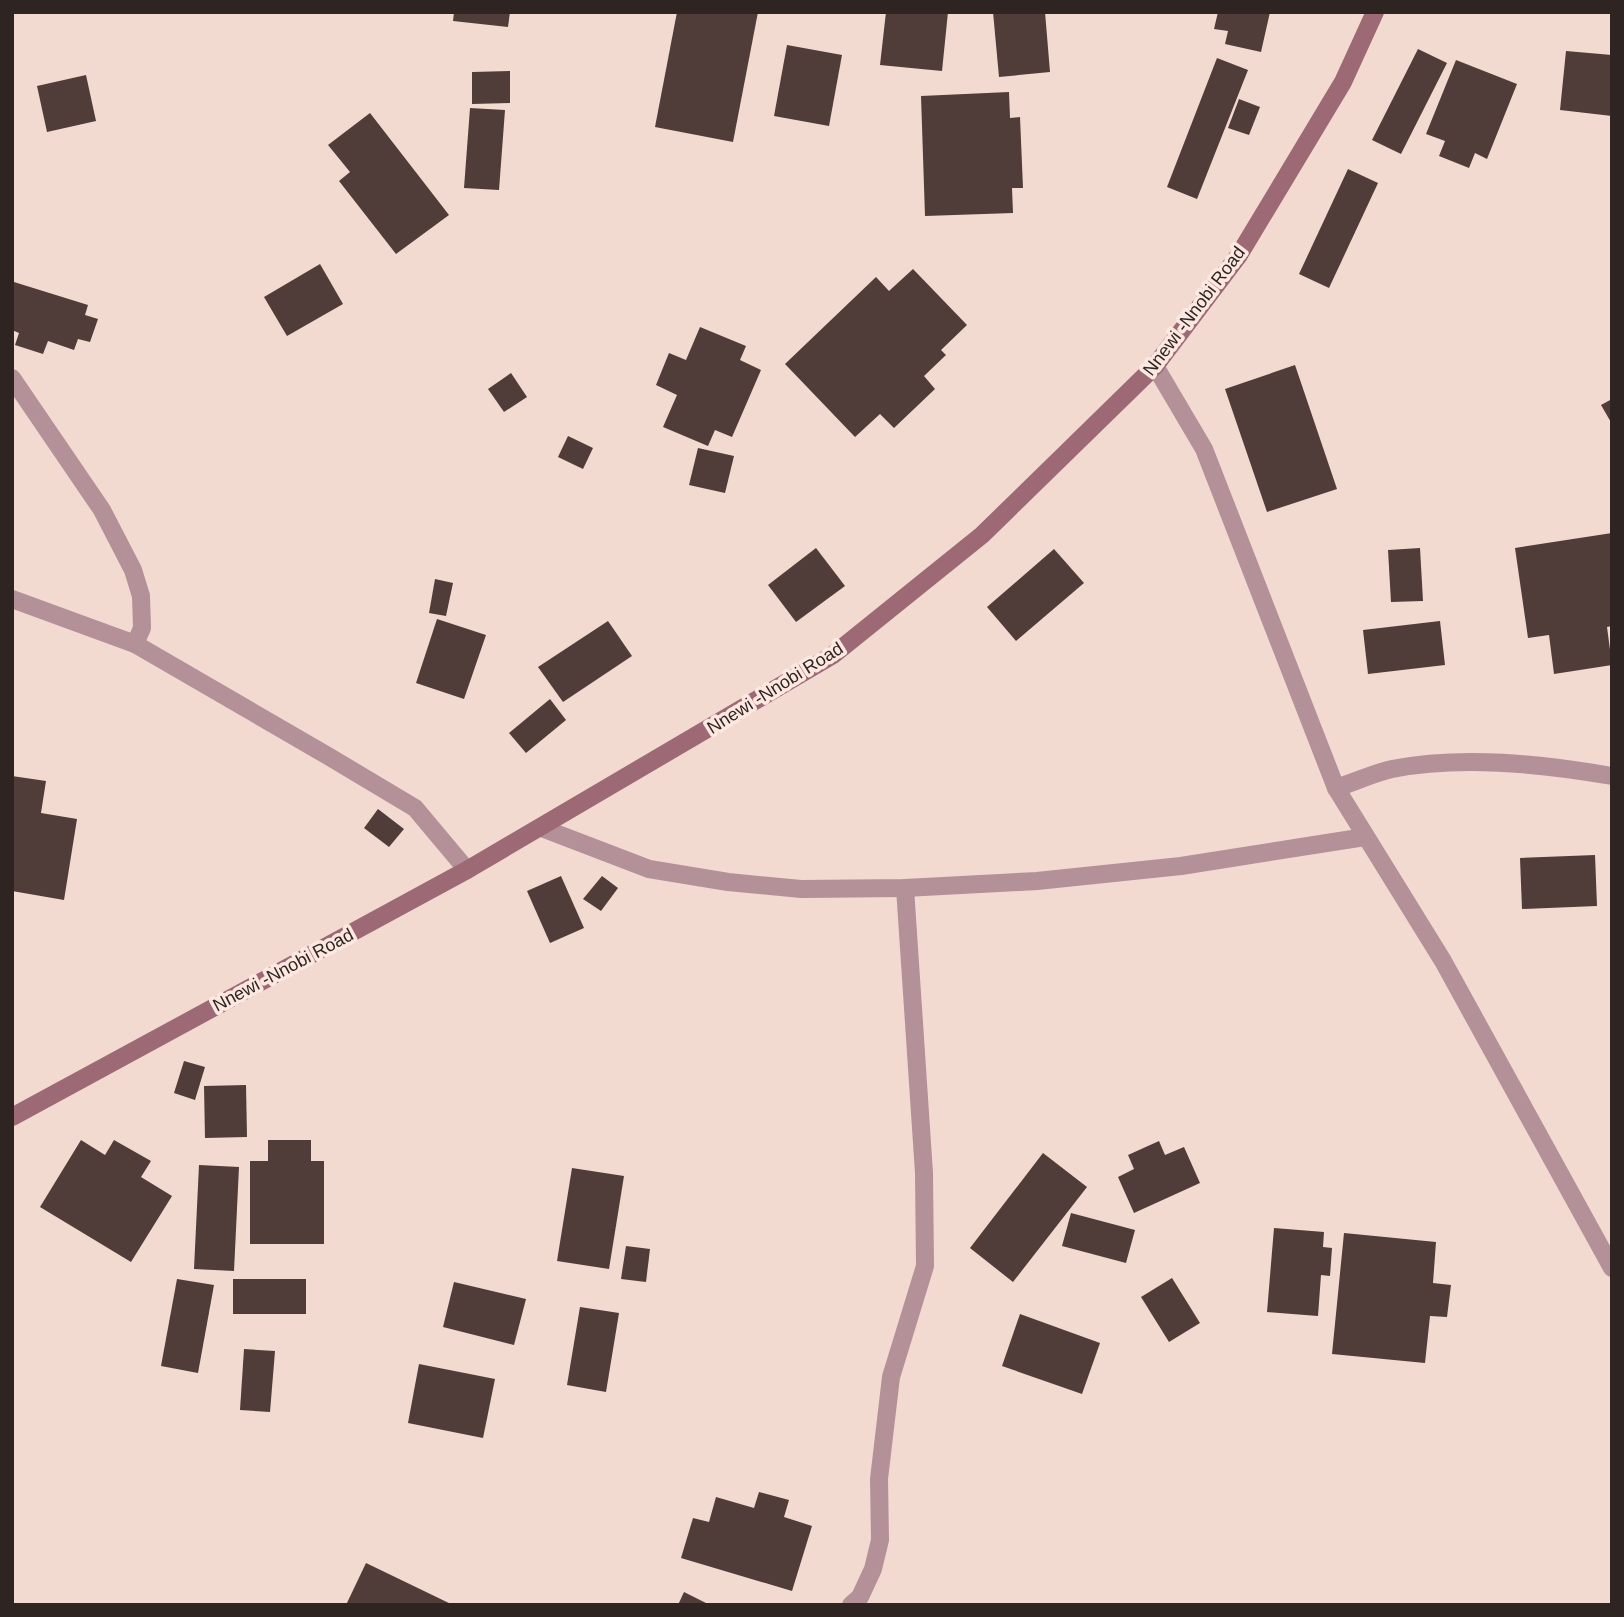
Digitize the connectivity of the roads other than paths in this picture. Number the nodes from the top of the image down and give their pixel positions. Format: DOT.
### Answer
graph roads {
  1 [pos="1375,12"];
  2 [pos="1155,366"];
  3 [pos="12,378"];
  4 [pos="12,599"];
  5 [pos="135,644"];
  6 [pos="1612,776"];
  7 [pos="1336,788"];
  8 [pos="542,828"];
  9 [pos="1365,837"];
  10 [pos="467,870"];
  11 [pos="905,888"];
  12 [pos="12,1117"];
  13 [pos="1612,1268"];
  14 [pos="851,1605"];
  1 -- 2 [label="main road, Nnewi -Nnobi Road"];
  2 -- 7 [label="street"];
  2 -- 8 [label="main road, Nnewi -Nnobi Road"];
  3 -- 5 [label="street"];
  4 -- 5 [label="street"];
  5 -- 10 [label="street"];
  6 -- 7 [label="street"];
  7 -- 9 [label="street"];
  8 -- 10 [label="main road, Nnewi -Nnobi Road"];
  8 -- 11 [label="street"];
  9 -- 11 [label="street"];
  9 -- 13 [label="street"];
  10 -- 12 [label="main road, Nnewi -Nnobi Road"];
  11 -- 14 [label="street"];
}
